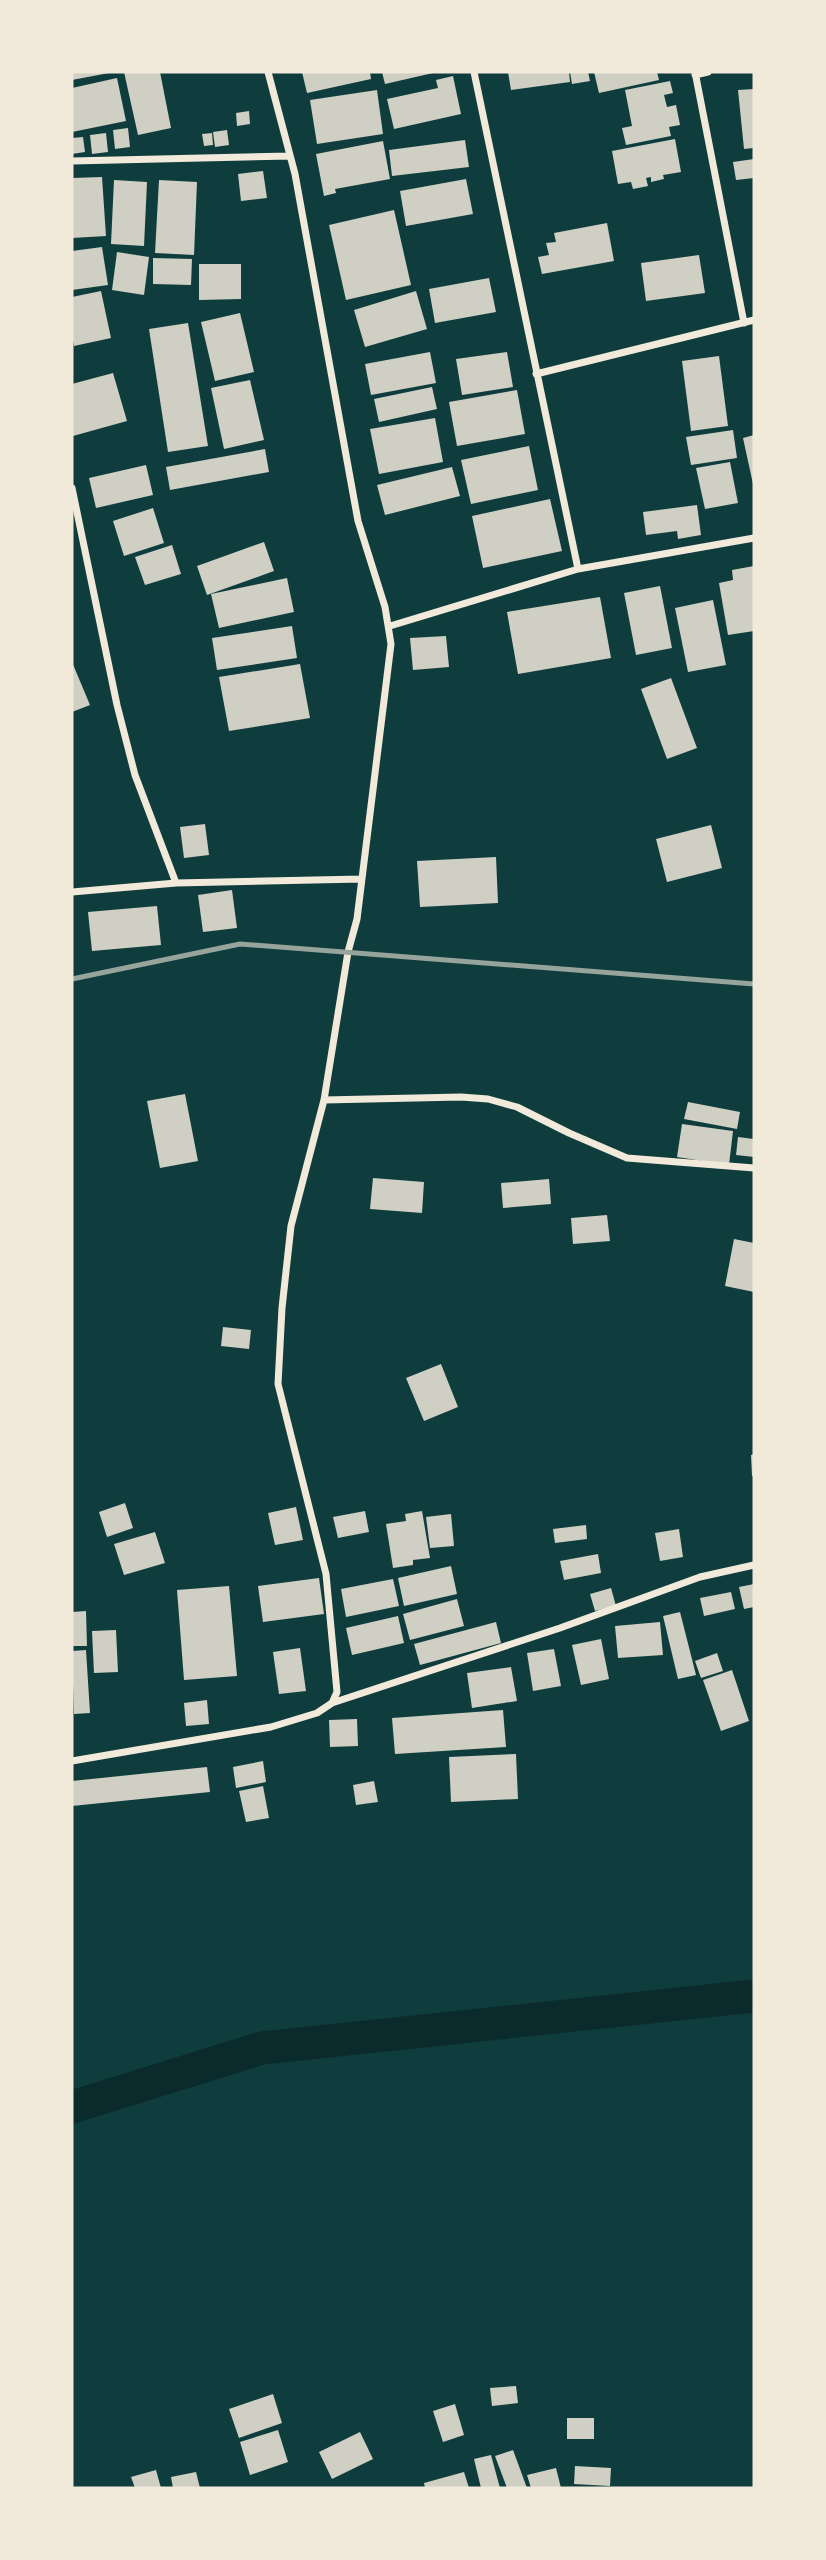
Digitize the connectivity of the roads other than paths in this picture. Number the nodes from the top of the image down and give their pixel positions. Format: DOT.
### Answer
graph roads {
  1 [pos="268,72"];
  2 [pos="474,72"];
  3 [pos="708,72"];
  4 [pos="695,74"];
  5 [pos="290,156"];
  6 [pos="72,161"];
  7 [pos="754,320"];
  8 [pos="744,323"];
  9 [pos="536,374"];
  10 [pos="72,488"];
  11 [pos="754,538"];
  12 [pos="578,569"];
  13 [pos="390,626"];
  14 [pos="362,879"];
  15 [pos="176,883"];
  16 [pos="72,892"];
  17 [pos="324,1101"];
  18 [pos="754,1168"];
  19 [pos="754,1565"];
  20 [pos="332,1703"];
  21 [pos="72,1761"];
  1 -- 5 [label="street"];
  2 -- 9 [label="street"];
  3 -- 4 [label="street"];
  4 -- 8 [label="street"];
  5 -- 6 [label="street"];
  5 -- 13 [label="street"];
  7 -- 8 [label="street"];
  8 -- 9 [label="street"];
  9 -- 12 [label="street"];
  10 -- 15 [label="street"];
  11 -- 12 [label="street"];
  12 -- 13 [label="street"];
  13 -- 14 [label="street"];
  14 -- 15 [label="street"];
  14 -- 17 [label="street"];
  15 -- 16 [label="street"];
  17 -- 18 [label="street"];
  17 -- 20 [label="street"];
  19 -- 20 [label="street"];
  20 -- 21 [label="street"];
}
